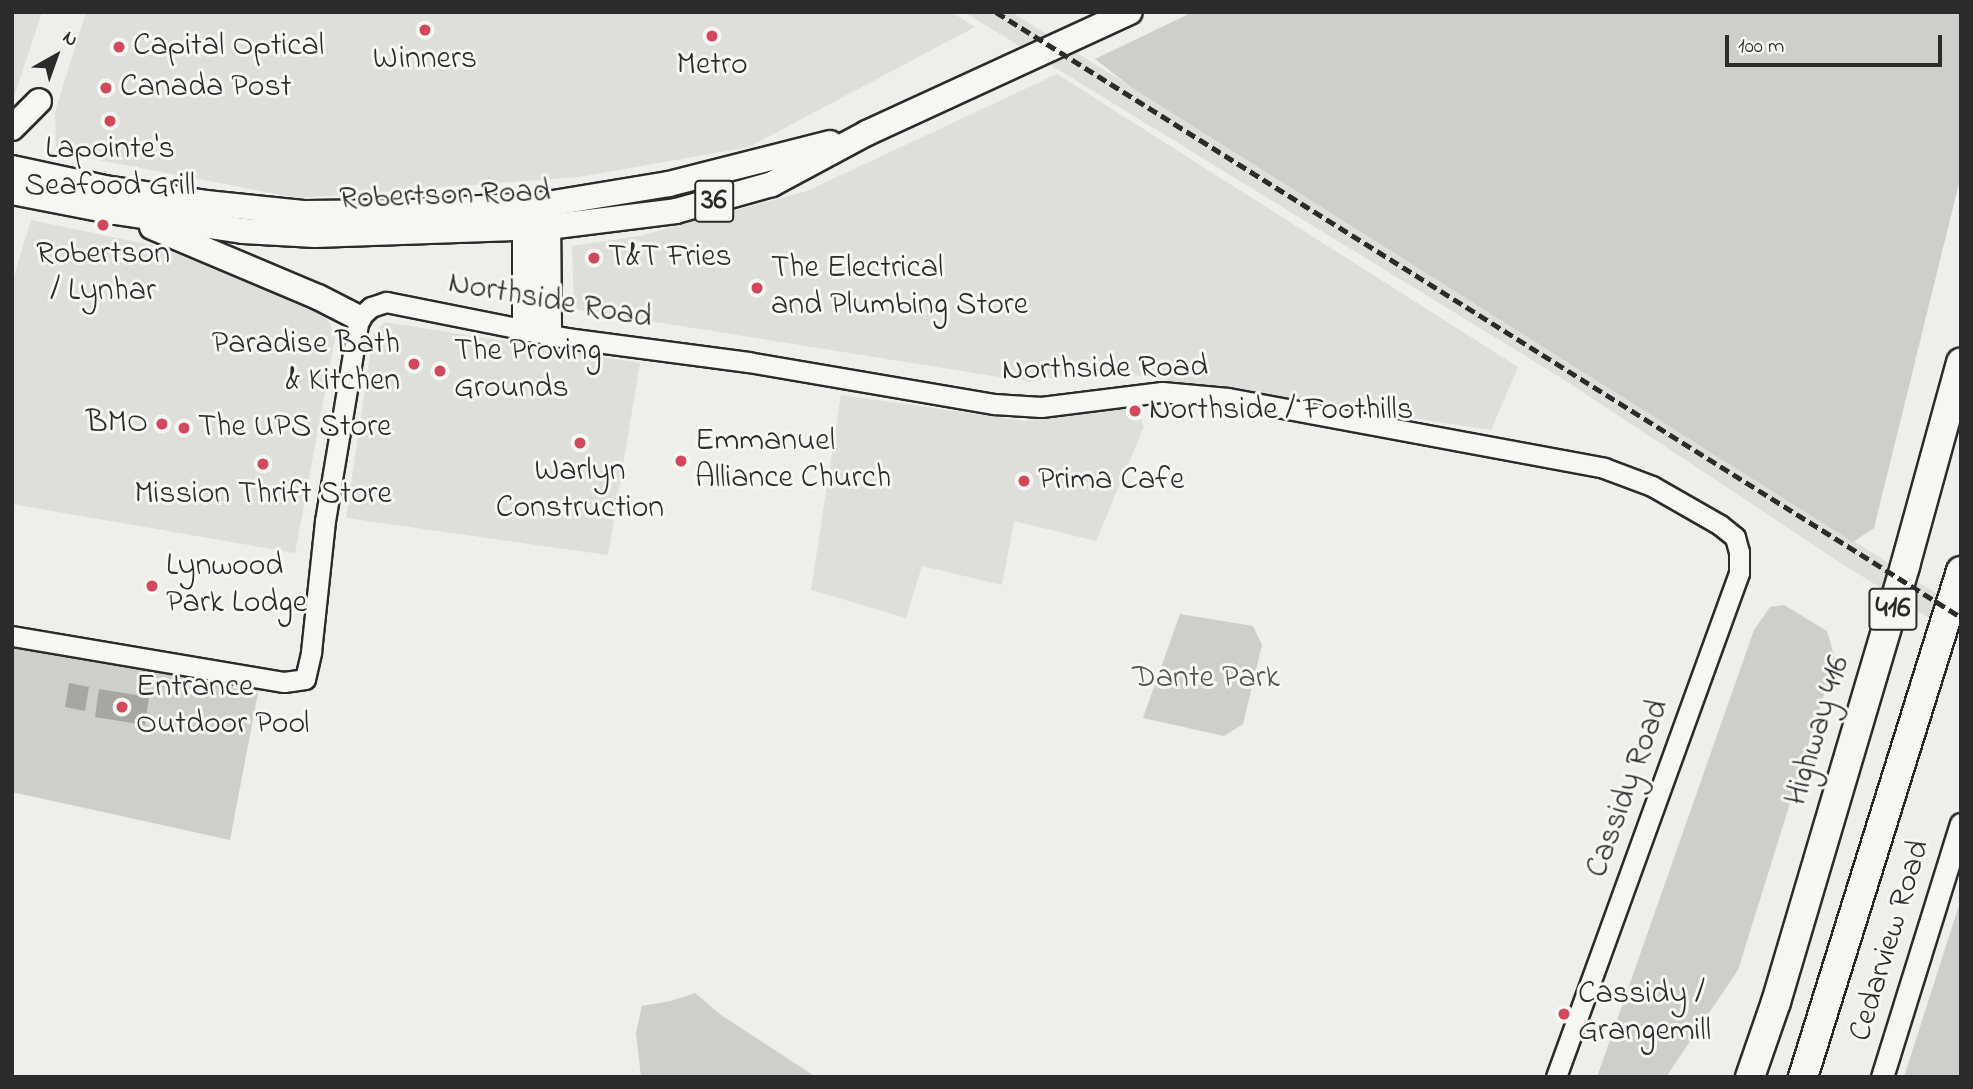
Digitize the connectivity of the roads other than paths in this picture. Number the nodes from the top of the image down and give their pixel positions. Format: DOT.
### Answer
graph roads {
  1 [pos="1130,12"];
  2 [pos="39,101"];
  3 [pos="12,128"];
  4 [pos="14,178"];
  5 [pos="115,212"];
  6 [pos="537,216"];
  7 [pos="359,317"];
  8 [pos="537,332"];
  9 [pos="1961,363"];
  10 [pos="1720,525"];
  11 [pos="1961,571"];
  12 [pos="12,636"];
  13 [pos="1961,824"];
  14 [pos="1556,1077"];
  15 [pos="1750,1077"];
  16 [pos="1803,1077"];
  17 [pos="1882,1077"];
  1 -- 6 [label="main road, Robertson Road / 36"];
  2 -- 3 [label="main road"];
  4 -- 5 [label="main road, Robertson Road / 36"];
  4 -- 6 [label="main road, Robertson Road / 36"];
  5 -- 6 [label="main road, Robertson Road / 36"];
  5 -- 7 [label="main road"];
  6 -- 8 [label="main road"];
  7 -- 8 [label="street, Northside Road"];
  7 -- 12 [label="street"];
  8 -- 10 [label="street, Northside Road"];
  9 -- 15 [label="highway, Highway 416 / 416"];
  10 -- 14 [label="street, Cassidy Road"];
  11 -- 16 [label="highway, 416"];
  13 -- 17 [label="main road, Cedarview Road"];
}
